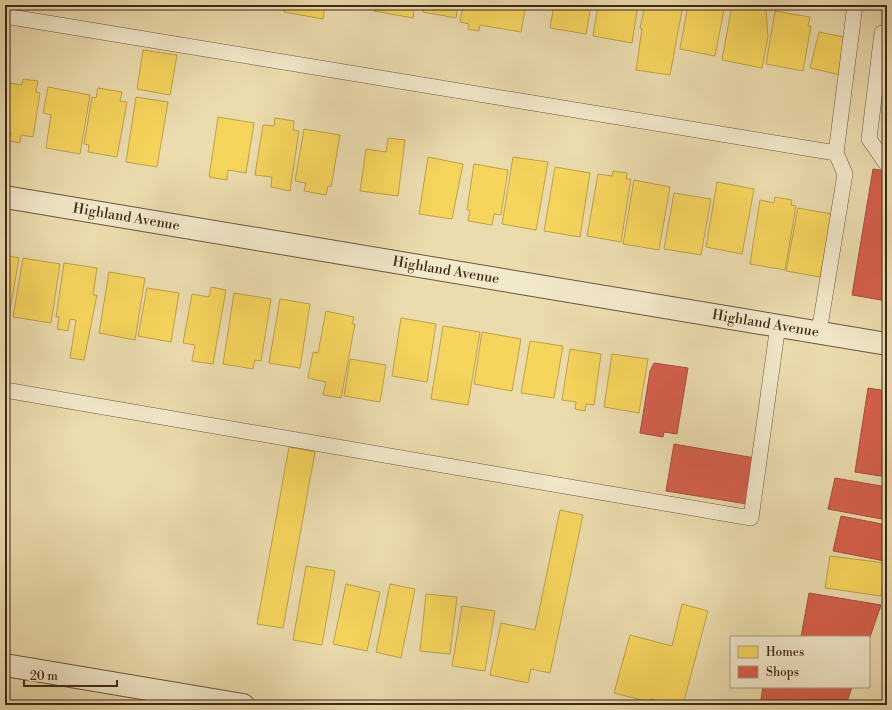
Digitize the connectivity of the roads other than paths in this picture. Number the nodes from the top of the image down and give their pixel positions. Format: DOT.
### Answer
graph roads {
  1 [pos="855,5"];
  2 [pos="5,16"];
  3 [pos="887,34"];
  4 [pos="836,153"];
  5 [pos="887,162"];
  6 [pos="5,197"];
  7 [pos="778,325"];
  8 [pos="819,332"];
  9 [pos="887,344"];
  10 [pos="5,390"];
  11 [pos="5,665"];
  12 [pos="243,705"];
  1 -- 4 [label="lane"];
  2 -- 4 [label="lane"];
  3 -- 5 [label="lane"];
  4 -- 8 [label="lane"];
  6 -- 7 [label="street, Highland Avenue"];
  7 -- 8 [label="street, Highland Avenue"];
  7 -- 10 [label="lane"];
  8 -- 9 [label="street, Highland Avenue"];
  11 -- 12 [label="street"];
}
